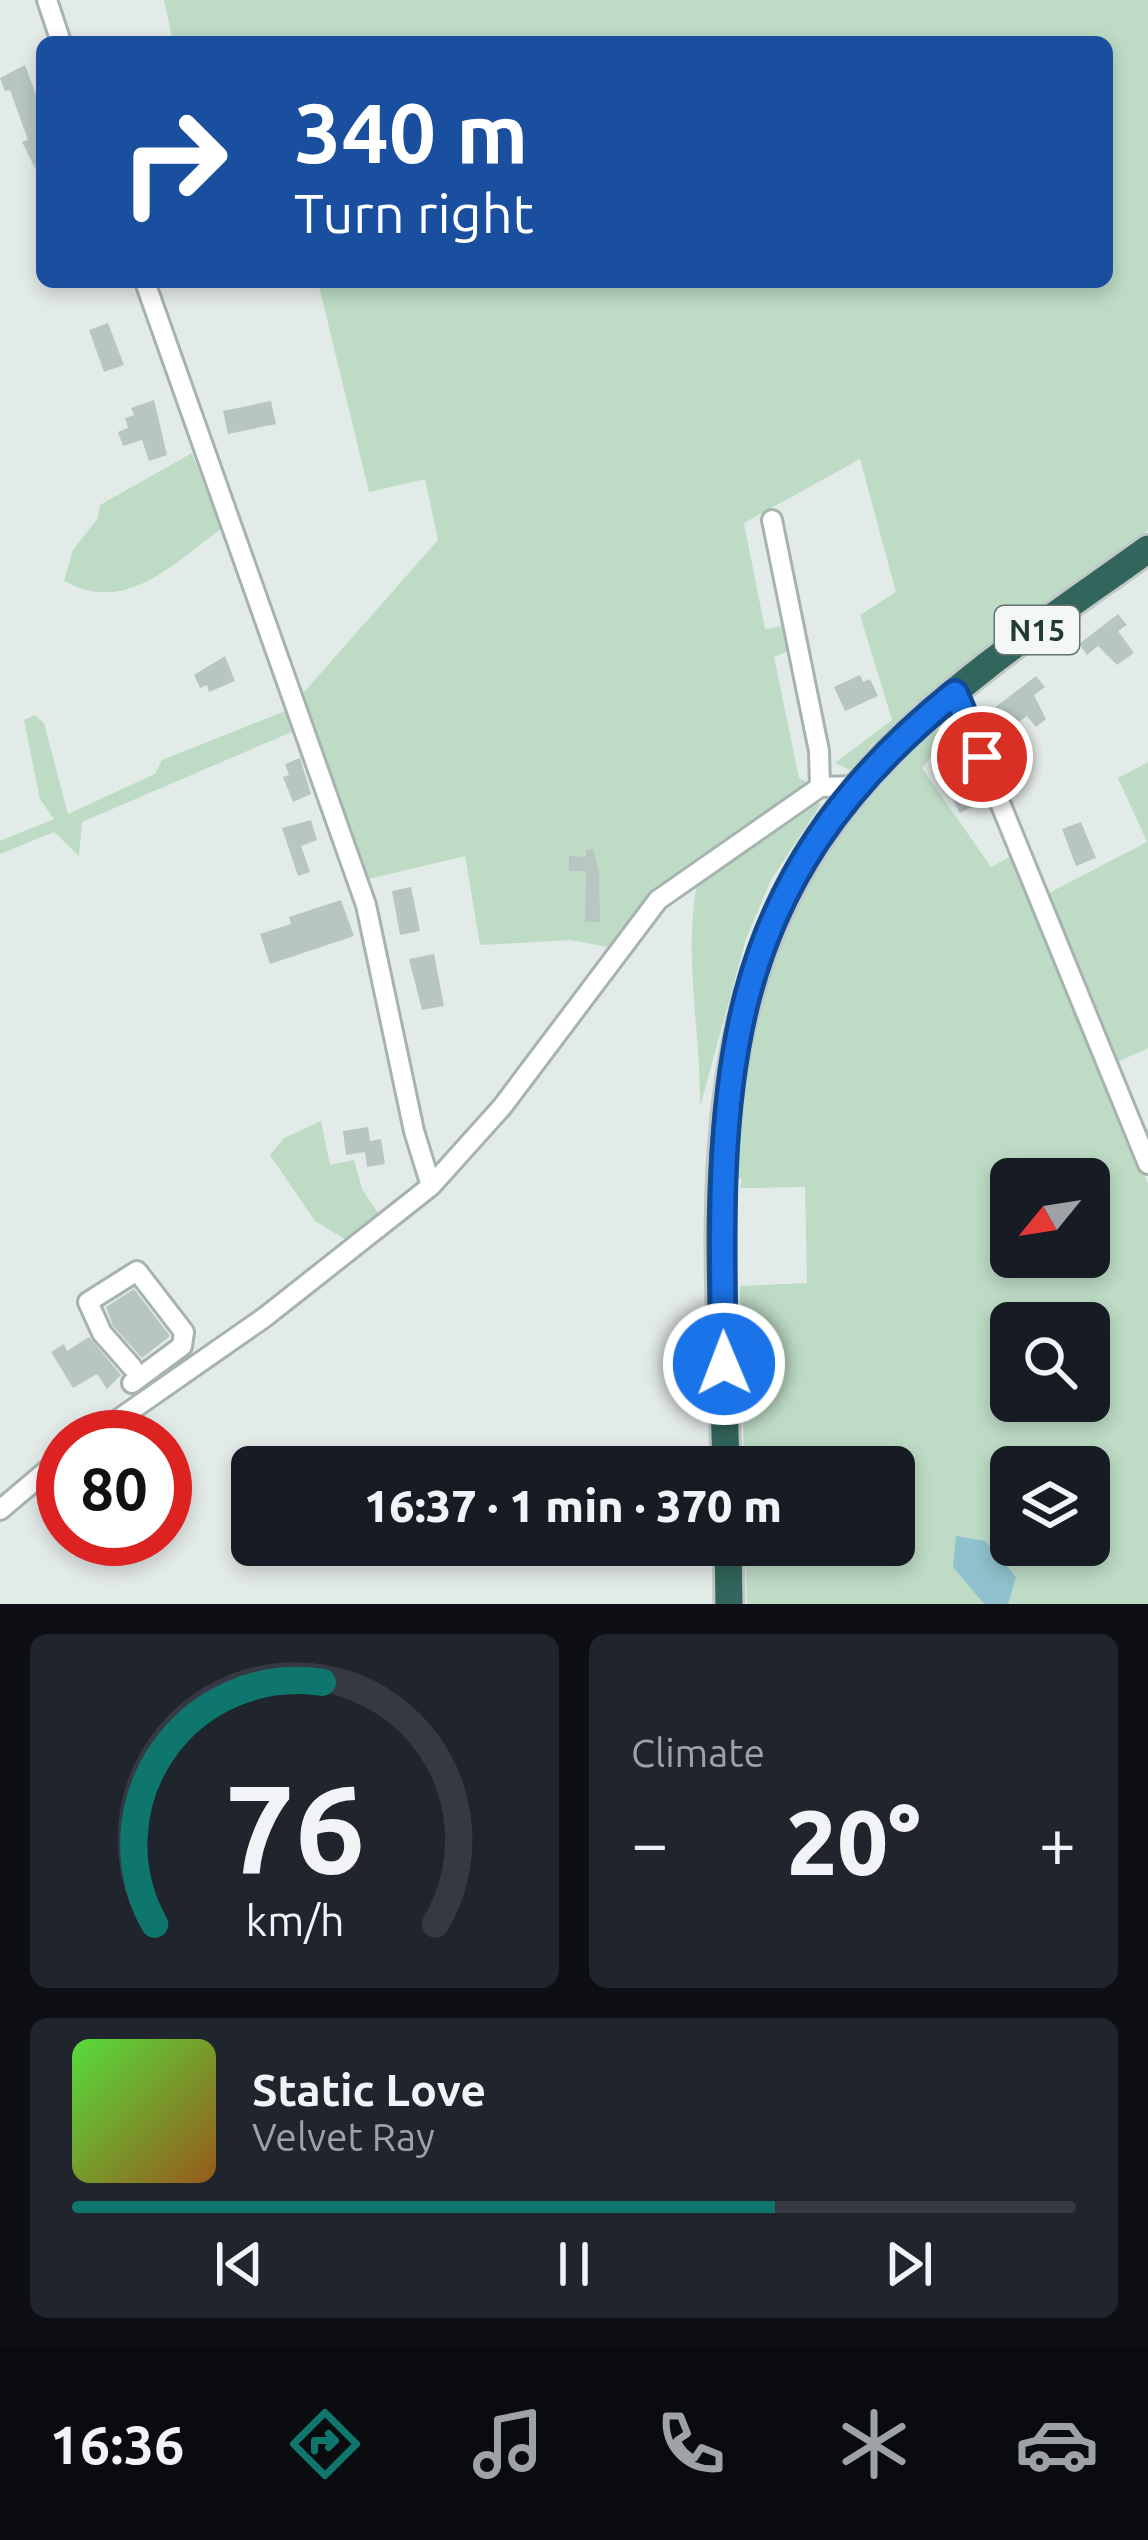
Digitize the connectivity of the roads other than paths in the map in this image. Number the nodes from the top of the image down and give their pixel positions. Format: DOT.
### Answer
graph roads {
  1 [pos="47,0"];
  2 [pos="60,36"];
  3 [pos="147,288"];
  4 [pos="772,520"];
  5 [pos="1148,548"];
  6 [pos="955,693"];
  7 [pos="858,786"];
  8 [pos="820,787"];
  9 [pos="1148,1163"];
  10 [pos="431,1186"];
  11 [pos="138,1373"];
  12 [pos="168,1385"];
  13 [pos="132,1410"];
  14 [pos="726,1446"];
  15 [pos="36,1480"];
  16 [pos="0,1510"];
  17 [pos="728,1566"];
  18 [pos="729,1604"];
  1 -- 2 [label="street"];
  3 -- 10 [label="street"];
  4 -- 8 [label="street"];
  5 -- 6 [label="highway, N15"];
  6 -- 7 [label="highway, N15"];
  6 -- 9 [label="street"];
  7 -- 8 [label="street"];
  7 -- 14 [label="highway, N15"];
  8 -- 10 [label="street"];
  10 -- 12 [label="street"];
  11 -- 11 [label="street"];
  11 -- 12 [label="street"];
  12 -- 13 [label="street"];
  15 -- 16 [label="street"];
  17 -- 18 [label="highway"];
}
